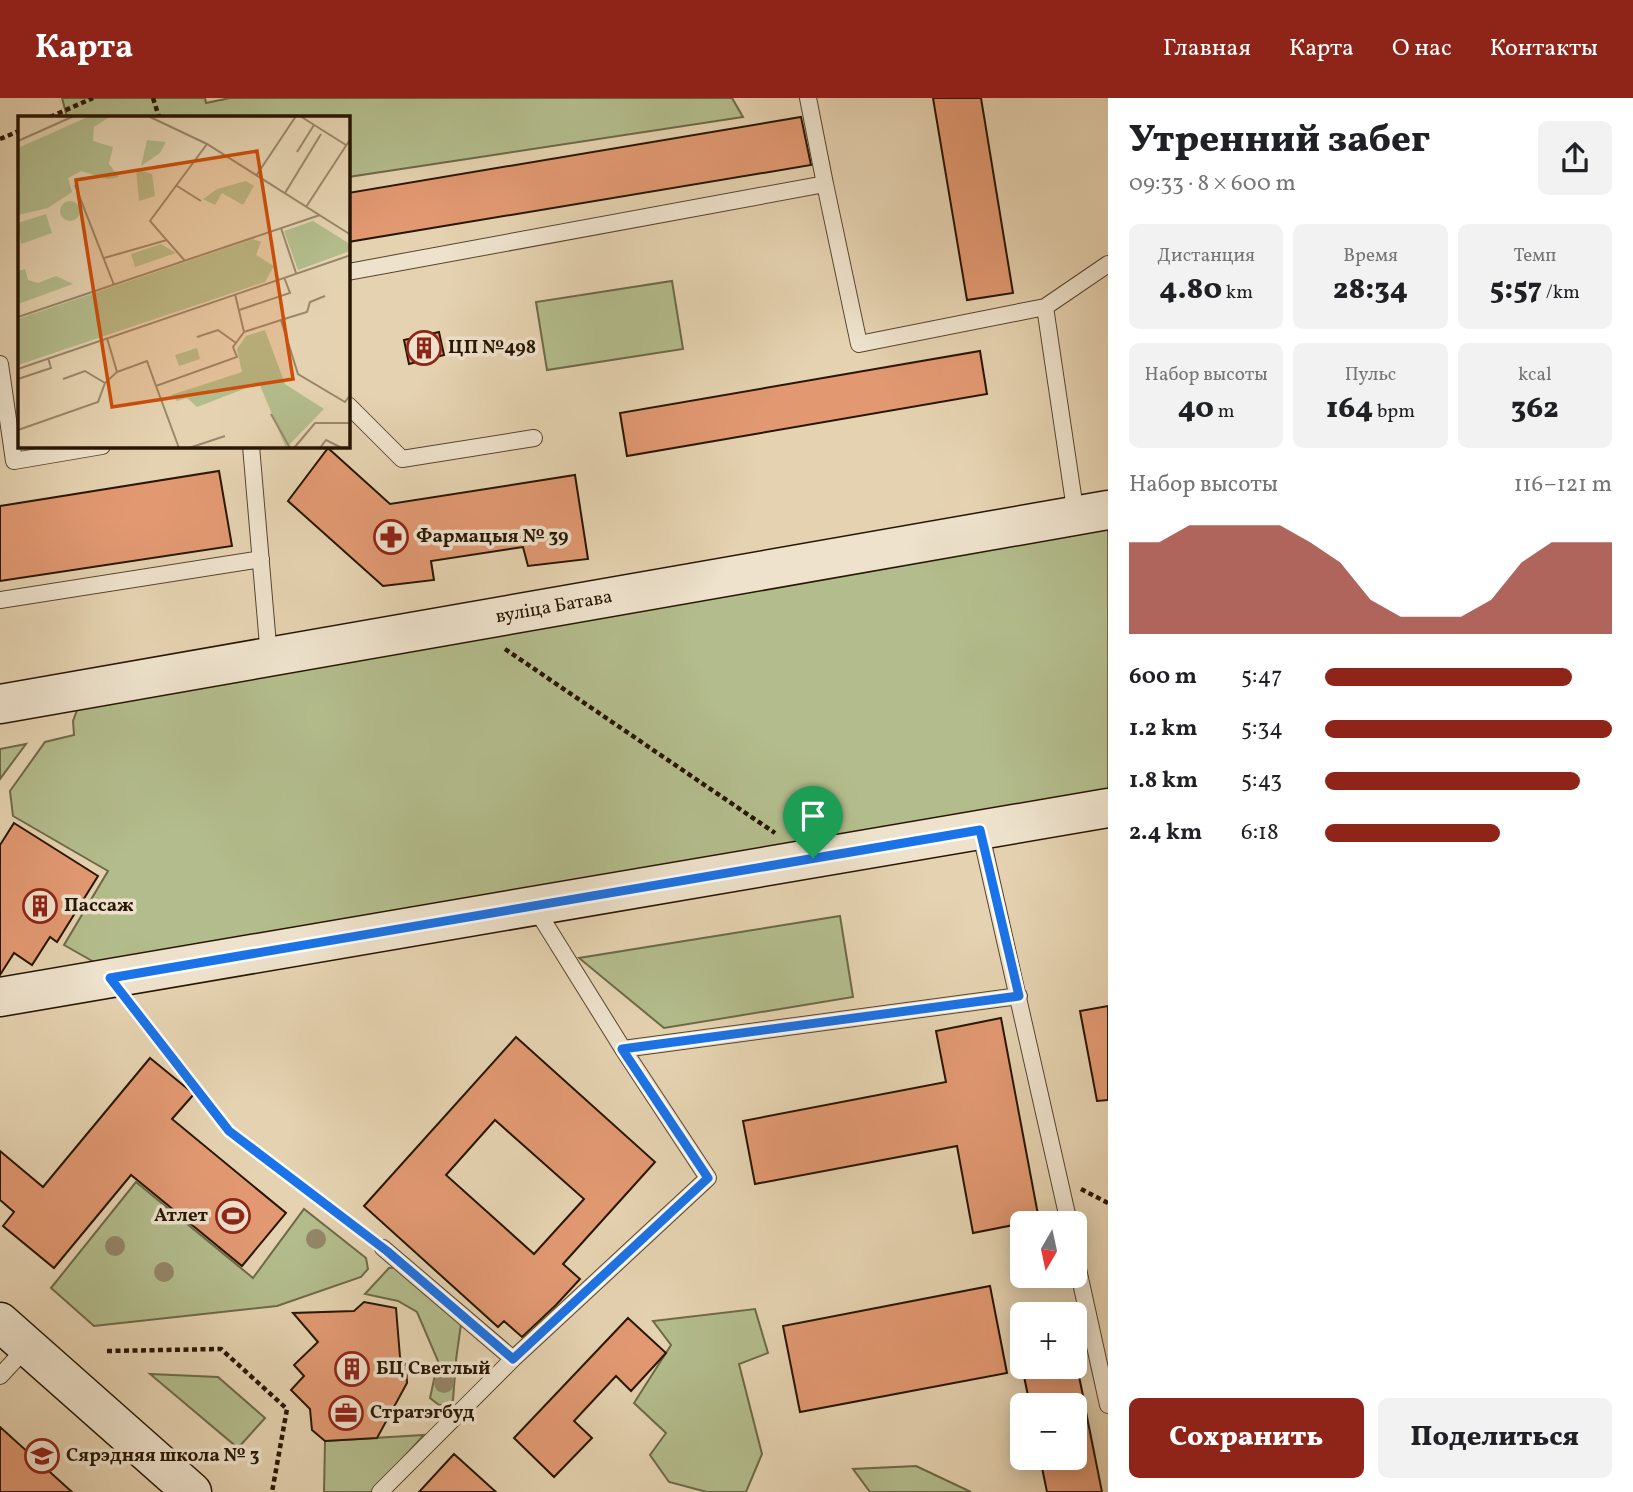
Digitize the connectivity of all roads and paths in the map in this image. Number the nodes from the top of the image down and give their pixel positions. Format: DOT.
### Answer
graph roads {
  1 [pos="93,98"];
  2 [pos="153,98"];
  3 [pos="808,98"];
  4 [pos="52,116"];
  5 [pos="159,116"];
  6 [pos="18,131"];
  7 [pos="0,139"];
  8 [pos="825,184"];
  9 [pos="1108,264"];
  10 [pos="350,272"];
  11 [pos="1045,307"];
  12 [pos="0,365"];
  13 [pos="350,407"];
  14 [pos="534,438"];
  15 [pos="91,448"];
  16 [pos="251,448"];
  17 [pos="7,463"];
  18 [pos="1092,513"];
  19 [pos="261,559"];
  20 [pos="0,600"];
  21 [pos="466,623"];
  22 [pos="269,657"];
  23 [pos="0,704"];
  24 [pos="1108,808"];
  25 [pos="980,830"];
  26 [pos="813,858"];
  27 [pos="534,906"];
  28 [pos="110,978"];
  29 [pos="1019,996"];
  30 [pos="0,997"];
  31 [pos="622,1049"];
  32 [pos="1066,1211"];
  33 [pos="385,1250"];
  34 [pos="1082,1288"];
  35 [pos="14,1334"];
  36 [pos="107,1351"];
  37 [pos="513,1359"];
  38 [pos="0,1376"];
  39 [pos="1108,1405"];
  40 [pos="192,1492"];
  41 [pos="272,1492"];
  42 [pos="380,1492"];
  1 -- 4 [label="path"];
  2 -- 5 [label="path"];
  3 -- 8 [label="lane"];
  6 -- 7 [label="path"];
  8 -- 10 [label="lane"];
  8 -- 11 [label="lane"];
  9 -- 11 [label="lane"];
  11 -- 18 [label="lane"];
  12 -- 17 [label="lane"];
  13 -- 14 [label="lane"];
  15 -- 17 [label="lane"];
  16 -- 19 [label="lane"];
  18 -- 21 [label="street, вуліца Батава"];
  19 -- 20 [label="lane"];
  19 -- 22 [label="lane"];
  21 -- 22 [label="street, вуліца Батава"];
  21 -- 26 [label="path"];
  22 -- 23 [label="street, вуліца Батава"];
  24 -- 25 [label="street"];
  25 -- 26 [label="street"];
  25 -- 29 [label="lane"];
  26 -- 27 [label="street"];
  27 -- 28 [label="street"];
  27 -- 31 [label="lane"];
  28 -- 30 [label="street"];
  28 -- 33 [label="path"];
  29 -- 31 [label="lane"];
  29 -- 32 [label="lane"];
  31 -- 37 [label="lane"];
  33 -- 37 [label="lane"];
  34 -- 39 [label="lane"];
  35 -- 38 [label="lane"];
  35 -- 40 [label="street"];
  36 -- 41 [label="path"];
  37 -- 42 [label="lane"];
}
